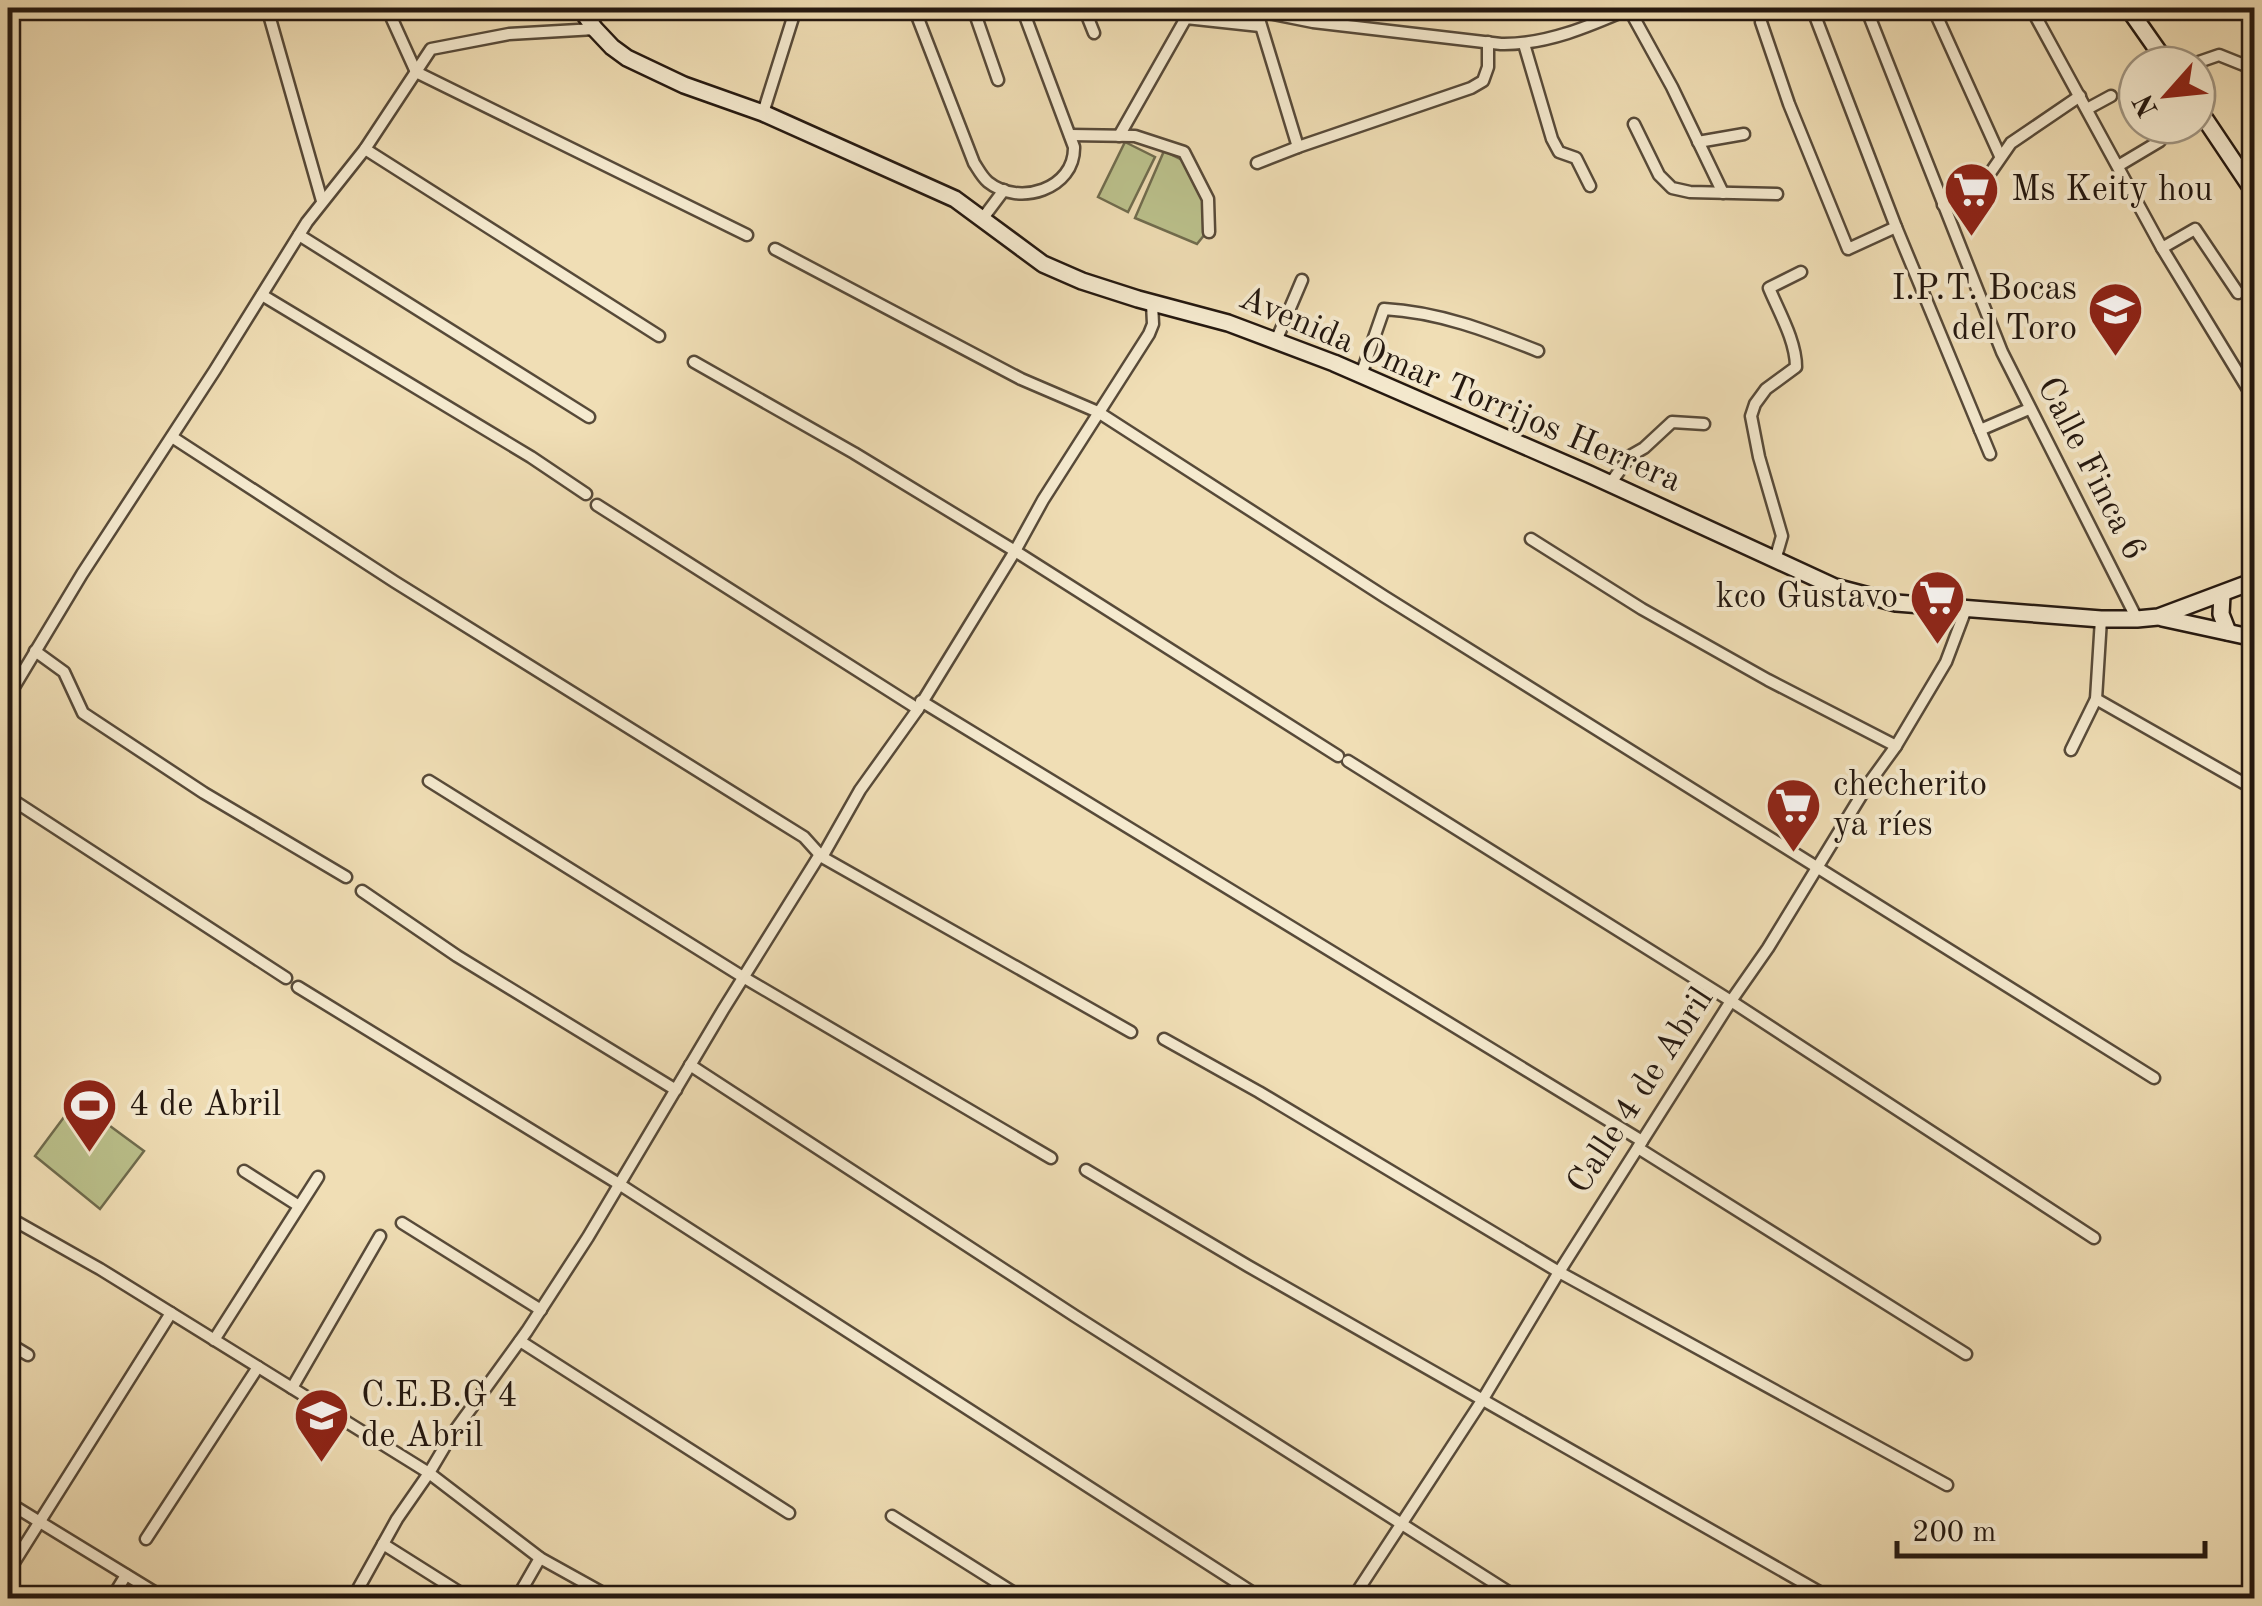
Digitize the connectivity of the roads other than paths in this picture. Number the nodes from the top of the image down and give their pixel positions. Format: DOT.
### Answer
graph roads {
  1 [pos="267,8"];
  2 [pos="387,8"];
  3 [pos="580,8"];
  4 [pos="796,8"];
  5 [pos="914,8"];
  6 [pos="973,8"];
  7 [pos="1022,8"];
  8 [pos="1084,8"];
  9 [pos="1630,8"];
  10 [pos="1812,8"];
  11 [pos="1866,8"];
  12 [pos="1933,8"];
  13 [pos="2032,8"];
  14 [pos="2128,8"];
  15 [pos="1258,9"];
  16 [pos="1761,22"];
  17 [pos="1260,26"];
  18 [pos="595,29"];
  19 [pos="1094,33"];
  20 [pos="1488,42"];
  21 [pos="1524,44"];
  22 [pos="2154,45"];
  23 [pos="2217,56"];
  24 [pos="2254,69"];
  25 [pos="416,72"];
  26 [pos="998,80"];
  27 [pos="2080,96"];
  28 [pos="2111,96"];
  29 [pos="2087,109"];
  30 [pos="763,113"];
  31 [pos="1634,124"];
  32 [pos="1744,134"];
  33 [pos="1070,135"];
  34 [pos="1120,136"];
  35 [pos="2217,137"];
  36 [pos="1698,142"];
  37 [pos="2152,145"];
  38 [pos="1298,147"];
  39 [pos="366,150"];
  40 [pos="2000,156"];
  41 [pos="1257,164"];
  42 [pos="2118,166"];
  43 [pos="1590,186"];
  44 [pos="1004,190"];
  45 [pos="2254,192"];
  46 [pos="1723,193"];
  47 [pos="1778,194"];
  48 [pos="322,202"];
  49 [pos="1943,204"];
  50 [pos="983,218"];
  51 [pos="1896,226"];
  52 [pos="1209,232"];
  53 [pos="299,235"];
  54 [pos="746,235"];
  55 [pos="2162,248"];
  56 [pos="775,249"];
  57 [pos="1800,272"];
  58 [pos="1302,280"];
  59 [pos="2238,293"];
  60 [pos="262,296"];
  61 [pos="1152,302"];
  62 [pos="658,336"];
  63 [pos="1276,341"];
  64 [pos="1538,350"];
  65 [pos="694,362"];
  66 [pos="1361,375"];
  67 [pos="2254,399"];
  68 [pos="2029,409"];
  69 [pos="1098,412"];
  70 [pos="589,417"];
  71 [pos="1704,424"];
  72 [pos="1980,430"];
  73 [pos="172,437"];
  74 [pos="1990,454"];
  75 [pos="1610,484"];
  76 [pos="586,494"];
  77 [pos="596,505"];
  78 [pos="1531,540"];
  79 [pos="1015,550"];
  80 [pos="1776,560"];
  81 [pos="2254,582"];
  82 [pos="2222,594"];
  83 [pos="1966,609"];
  84 [pos="2158,617"];
  85 [pos="2101,619"];
  86 [pos="2136,619"];
  87 [pos="2228,632"];
  88 [pos="2254,638"];
  89 [pos="36,651"];
  90 [pos="8,697"];
  91 [pos="2096,699"];
  92 [pos="920,705"];
  93 [pos="1896,746"];
  94 [pos="2071,750"];
  95 [pos="429,782"];
  96 [pos="2254,789"];
  97 [pos="8,797"];
  98 [pos="822,857"];
  99 [pos="1816,868"];
  100 [pos="346,877"];
  101 [pos="362,890"];
  102 [pos="744,977"];
  103 [pos="286,978"];
  104 [pos="298,986"];
  105 [pos="1731,1001"];
  106 [pos="1132,1032"];
  107 [pos="1164,1039"];
  108 [pos="690,1065"];
  109 [pos="2154,1078"];
  110 [pos="676,1090"];
  111 [pos="1640,1145"];
  112 [pos="1051,1158"];
  113 [pos="1086,1170"];
  114 [pos="244,1172"];
  115 [pos="318,1177"];
  116 [pos="619,1184"];
  117 [pos="299,1206"];
  118 [pos="8,1217"];
  119 [pos="402,1223"];
  120 [pos="380,1236"];
  121 [pos="2094,1238"];
  122 [pos="1559,1272"];
  123 [pos="542,1310"];
  124 [pos="171,1313"];
  125 [pos="214,1340"];
  126 [pos="520,1341"];
  127 [pos="8,1343"];
  128 [pos="1966,1354"];
  129 [pos="28,1355"];
  130 [pos="258,1367"];
  131 [pos="292,1388"];
  132 [pos="1483,1399"];
  133 [pos="429,1473"];
  134 [pos="1947,1485"];
  135 [pos="16,1508"];
  136 [pos="789,1513"];
  137 [pos="892,1516"];
  138 [pos="38,1521"];
  139 [pos="1401,1522"];
  140 [pos="146,1539"];
  141 [pos="383,1544"];
  142 [pos="540,1558"];
  143 [pos="8,1572"];
  144 [pos="126,1575"];
  145 [pos="467,1597"];
  146 [pos="112,1598"];
  147 [pos="164,1598"];
  148 [pos="353,1598"];
  149 [pos="516,1598"];
  150 [pos="610,1598"];
  151 [pos="1022,1598"];
  152 [pos="1261,1598"];
  153 [pos="1353,1598"];
  154 [pos="1518,1598"];
  155 [pos="1830,1598"];
  1 -- 48 [label="street"];
  2 -- 25 [label="street"];
  3 -- 18 [label="street, Avenida Omar Torrijos Herrera"];
  4 -- 30 [label="street"];
  5 -- 44 [label="street"];
  6 -- 26 [label="street"];
  7 -- 33 [label="street"];
  8 -- 19 [label="street"];
  9 -- 21 [label="street"];
  9 -- 36 [label="street"];
  10 -- 51 [label="street"];
  11 -- 49 [label="street, Calle Finca 6"];
  12 -- 40 [label="street"];
  13 -- 27 [label="street"];
  14 -- 22 [label="street"];
  15 -- 17 [label="street"];
  15 -- 20 [label="street"];
  16 -- 51 [label="street"];
  17 -- 34 [label="street"];
  17 -- 38 [label="street"];
  18 -- 25 [label="street"];
  18 -- 30 [label="street, Avenida Omar Torrijos Herrera"];
  20 -- 21 [label="street"];
  20 -- 38 [label="street"];
  21 -- 43 [label="street"];
  23 -- 24 [label="street"];
  25 -- 39 [label="street"];
  25 -- 54 [label="street"];
  27 -- 29 [label="street"];
  27 -- 40 [label="street"];
  28 -- 29 [label="street"];
  29 -- 42 [label="street"];
  30 -- 50 [label="street, Avenida Omar Torrijos Herrera"];
  31 -- 46 [label="street"];
  32 -- 36 [label="street"];
  33 -- 34 [label="street"];
  33 -- 44 [label="street"];
  34 -- 52 [label="street"];
  35 -- 45 [label="street"];
  36 -- 46 [label="street"];
  37 -- 42 [label="street"];
  38 -- 41 [label="street"];
  39 -- 48 [label="street"];
  39 -- 62 [label="street"];
  40 -- 49 [label="street"];
  42 -- 55 [label="street"];
  44 -- 50 [label="street"];
  46 -- 47 [label="street"];
  48 -- 53 [label="street"];
  49 -- 68 [label="street, Calle Finca 6"];
  50 -- 61 [label="street, Avenida Omar Torrijos Herrera"];
  51 -- 72 [label="street"];
  53 -- 60 [label="street"];
  53 -- 70 [label="street"];
  55 -- 59 [label="street"];
  55 -- 67 [label="street"];
  56 -- 69 [label="street"];
  57 -- 80 [label="street"];
  58 -- 63 [label="street"];
  60 -- 73 [label="street"];
  60 -- 76 [label="street"];
  61 -- 63 [label="street, Avenida Omar Torrijos Herrera"];
  61 -- 69 [label="street"];
  63 -- 66 [label="street, Avenida Omar Torrijos Herrera"];
  64 -- 66 [label="street"];
  65 -- 79 [label="street"];
  66 -- 75 [label="street, Avenida Omar Torrijos Herrera"];
  68 -- 72 [label="street"];
  68 -- 86 [label="street, Calle Finca 6"];
  69 -- 79 [label="street"];
  69 -- 99 [label="street"];
  71 -- 75 [label="street"];
  72 -- 74 [label="street"];
  73 -- 89 [label="street"];
  73 -- 98 [label="street"];
  75 -- 80 [label="street, Avenida Omar Torrijos Herrera"];
  77 -- 92 [label="street"];
  78 -- 93 [label="street"];
  79 -- 92 [label="street"];
  79 -- 105 [label="street"];
  80 -- 83 [label="street, Avenida Omar Torrijos Herrera"];
  81 -- 82 [label="street, Avenida Omar Torrijos Herrera"];
  82 -- 84 [label="street, Avenida Omar Torrijos Herrera"];
  82 -- 87 [label="street"];
  83 -- 85 [label="street, Avenida Omar Torrijos Herrera"];
  83 -- 93 [label="street, Calle 4 de Abril"];
  84 -- 86 [label="street, Avenida Omar Torrijos Herrera"];
  84 -- 87 [label="street"];
  85 -- 86 [label="street, Avenida Omar Torrijos Herrera"];
  85 -- 91 [label="street"];
  87 -- 88 [label="street"];
  89 -- 90 [label="street"];
  89 -- 100 [label="street"];
  91 -- 94 [label="street"];
  91 -- 96 [label="street"];
  92 -- 98 [label="street"];
  92 -- 111 [label="street"];
  93 -- 99 [label="street, Calle 4 de Abril"];
  95 -- 102 [label="street"];
  97 -- 103 [label="street"];
  98 -- 102 [label="street"];
  98 -- 106 [label="street"];
  99 -- 105 [label="street, Calle 4 de Abril"];
  99 -- 109 [label="street"];
  101 -- 110 [label="street"];
  102 -- 108 [label="street"];
  102 -- 112 [label="street"];
  104 -- 116 [label="street"];
  105 -- 111 [label="street, Calle 4 de Abril"];
  105 -- 121 [label="street"];
  107 -- 122 [label="street"];
  108 -- 110 [label="street"];
  108 -- 139 [label="street"];
  110 -- 116 [label="street"];
  111 -- 122 [label="street, Calle 4 de Abril"];
  111 -- 128 [label="street"];
  113 -- 132 [label="street"];
  114 -- 117 [label="street"];
  115 -- 117 [label="street"];
  116 -- 123 [label="street"];
  116 -- 152 [label="street"];
  117 -- 125 [label="street"];
  118 -- 124 [label="street"];
  119 -- 123 [label="street"];
  120 -- 131 [label="street"];
  122 -- 132 [label="street, Calle 4 de Abril"];
  122 -- 134 [label="street"];
  123 -- 126 [label="street"];
  124 -- 125 [label="street"];
  124 -- 138 [label="street"];
  125 -- 130 [label="street"];
  126 -- 133 [label="street"];
  126 -- 136 [label="street"];
  127 -- 129 [label="street"];
  130 -- 131 [label="street"];
  130 -- 140 [label="street"];
  131 -- 133 [label="street"];
  132 -- 139 [label="street, Calle 4 de Abril"];
  132 -- 155 [label="street"];
  133 -- 141 [label="street"];
  133 -- 142 [label="street"];
  135 -- 138 [label="street"];
  137 -- 151 [label="street"];
  138 -- 143 [label="street"];
  138 -- 144 [label="street"];
  139 -- 153 [label="street, Calle 4 de Abril"];
  139 -- 154 [label="street"];
  141 -- 145 [label="street"];
  141 -- 148 [label="street"];
  142 -- 149 [label="street"];
  142 -- 150 [label="street"];
  144 -- 146 [label="street"];
  144 -- 147 [label="street"];
}
